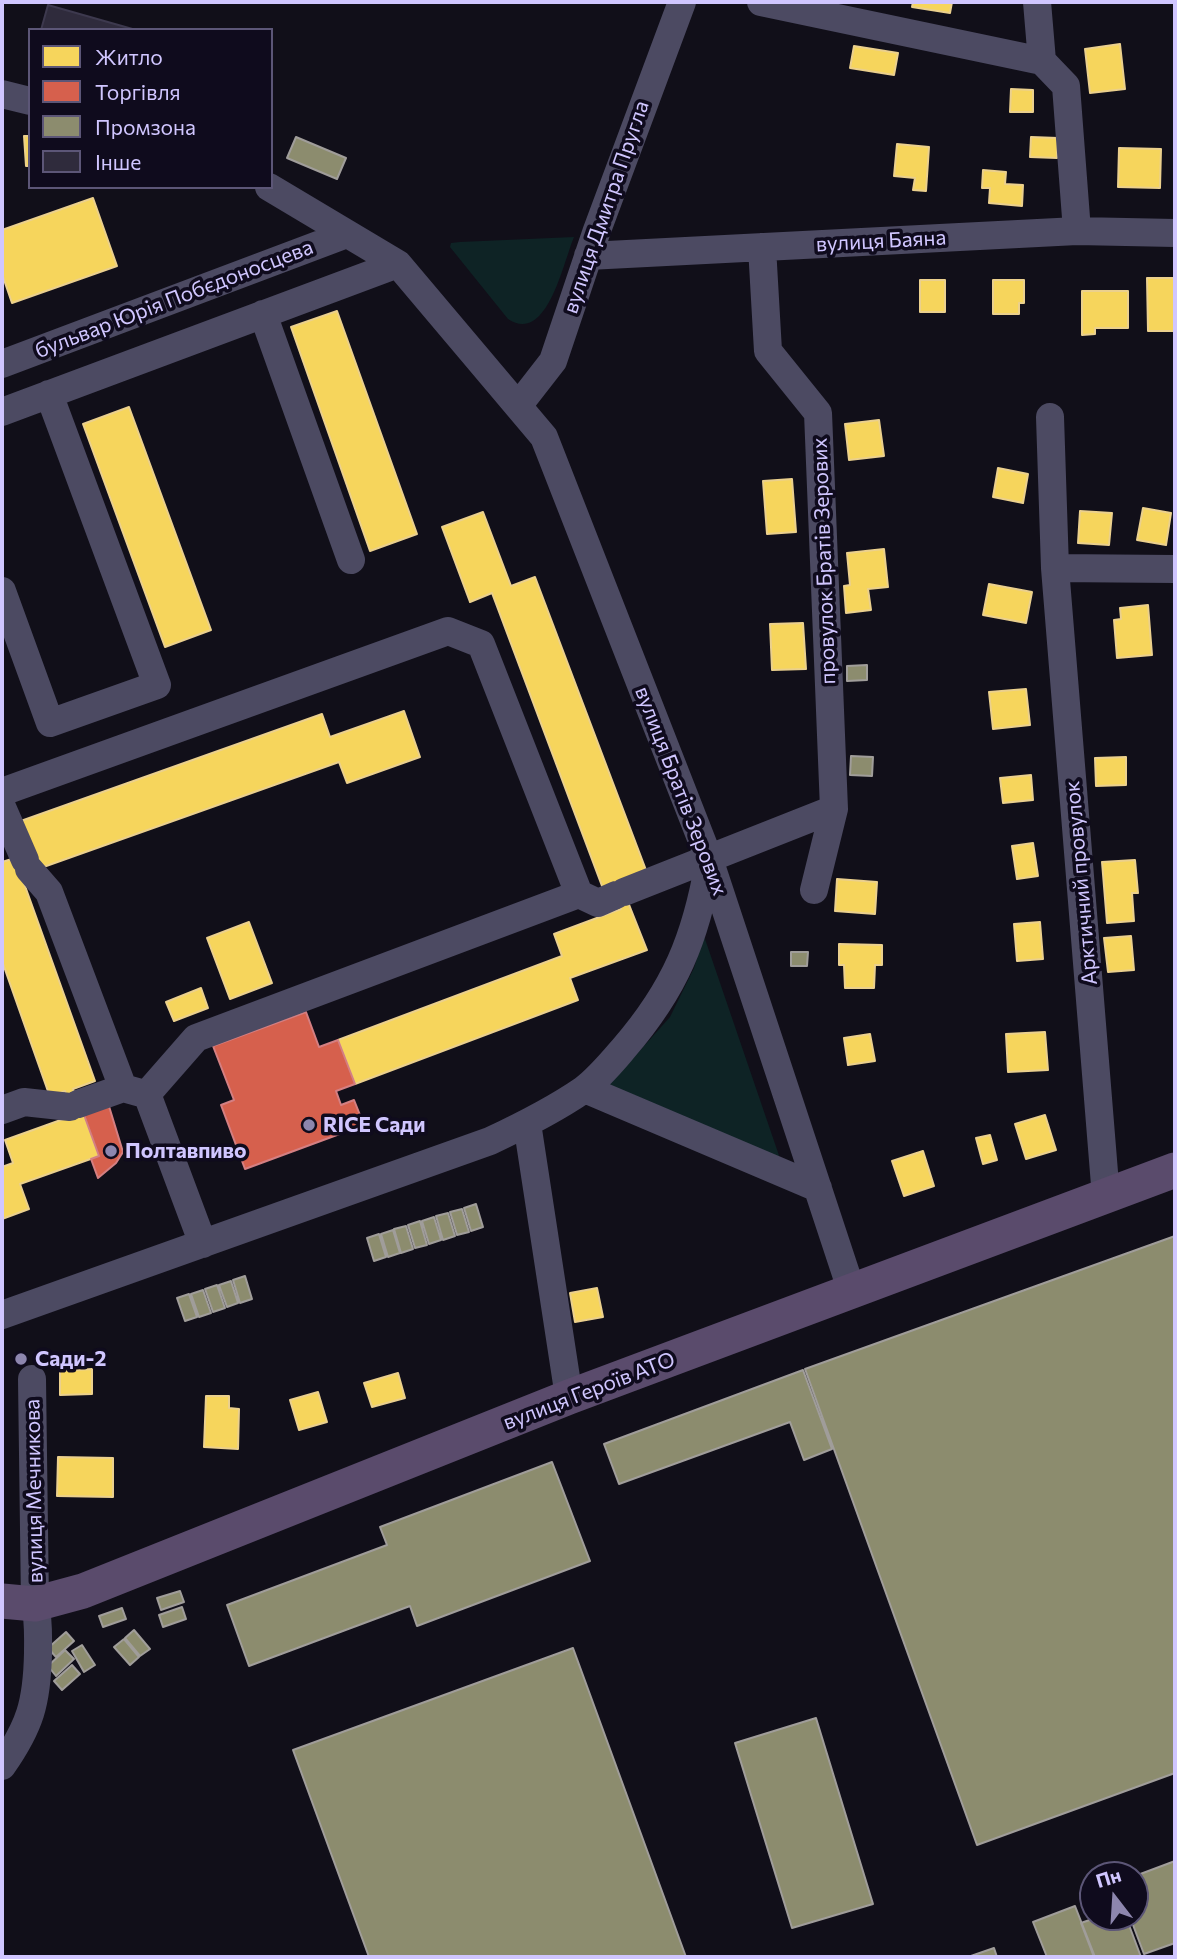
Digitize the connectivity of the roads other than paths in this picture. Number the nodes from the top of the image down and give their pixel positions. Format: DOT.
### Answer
graph roads {
  1 [pos="682,2"];
  2 [pos="761,2"];
  3 [pos="1037,2"];
  4 [pos="1042,61"];
  5 [pos="2,94"];
  6 [pos="28,100"];
  7 [pos="272,189"];
  8 [pos="1077,231"];
  9 [pos="1175,233"];
  10 [pos="347,234"];
  11 [pos="762,247"];
  12 [pos="588,256"];
  13 [pos="398,264"];
  14 [pos="264,314"];
  15 [pos="2,364"];
  16 [pos="50,394"];
  17 [pos="518,406"];
  18 [pos="2,412"];
  19 [pos="1050,417"];
  20 [pos="351,560"];
  21 [pos="1055,568"];
  22 [pos="1175,569"];
  23 [pos="2,591"];
  24 [pos="2,792"];
  25 [pos="2,807"];
  26 [pos="834,809"];
  27 [pos="709,859"];
  28 [pos="814,890"];
  29 [pos="579,894"];
  30 [pos="584,1089"];
  31 [pos="135,1091"];
  32 [pos="2,1110"];
  33 [pos="527,1124"];
  34 [pos="1175,1170"];
  35 [pos="818,1188"];
  36 [pos="1107,1197"];
  37 [pos="202,1244"];
  38 [pos="852,1292"];
  39 [pos="2,1315"];
  40 [pos="32,1378"];
  41 [pos="569,1397"];
  42 [pos="18,1603"];
  43 [pos="2,1766"];
  1 -- 12 [label="street, вулиця Дмитра Пругла"];
  2 -- 4 [label="street"];
  3 -- 4 [label="street"];
  4 -- 8 [label="street"];
  5 -- 6 [label="street"];
  7 -- 10 [label="street, вулиця Братів Зерових"];
  8 -- 9 [label="street, вулиця Баяна"];
  8 -- 11 [label="street, вулиця Баяна"];
  10 -- 13 [label="street, вулиця Братів Зерових"];
  10 -- 15 [label="street, бульвар Юрія Побєдоносцева"];
  11 -- 12 [label="street, вулиця Баяна"];
  11 -- 26 [label="street, провулок Братів Зерових"];
  12 -- 17 [label="street, вулиця Дмитра Пругла"];
  13 -- 14 [label="street"];
  13 -- 17 [label="street, вулиця Братів Зерових"];
  14 -- 16 [label="street"];
  14 -- 20 [label="street"];
  16 -- 18 [label="street"];
  16 -- 23 [label="street"];
  17 -- 27 [label="street, вулиця Братів Зерових"];
  19 -- 21 [label="street, Арктичний провулок"];
  21 -- 22 [label="street"];
  21 -- 36 [label="street, Арктичний провулок"];
  24 -- 29 [label="street"];
  25 -- 31 [label="street"];
  26 -- 27 [label="street"];
  26 -- 28 [label="street, провулок Братів Зерових"];
  27 -- 29 [label="street"];
  27 -- 30 [label="street"];
  27 -- 35 [label="street, вулиця Братів Зерових"];
  29 -- 31 [label="street"];
  30 -- 33 [label="street"];
  30 -- 35 [label="street"];
  31 -- 32 [label="street"];
  31 -- 37 [label="street"];
  33 -- 37 [label="street"];
  33 -- 41 [label="street"];
  34 -- 36 [label="main road, вулиця Героїв АТО"];
  35 -- 38 [label="street, вулиця Братів Зерових"];
  36 -- 38 [label="main road, вулиця Героїв АТО"];
  37 -- 39 [label="street"];
  38 -- 41 [label="main road, вулиця Героїв АТО"];
  40 -- 42 [label="street, вулиця Мечникова"];
  41 -- 42 [label="main road, вулиця Героїв АТО"];
  42 -- 43 [label="street, вулиця Мечникова"];
}
